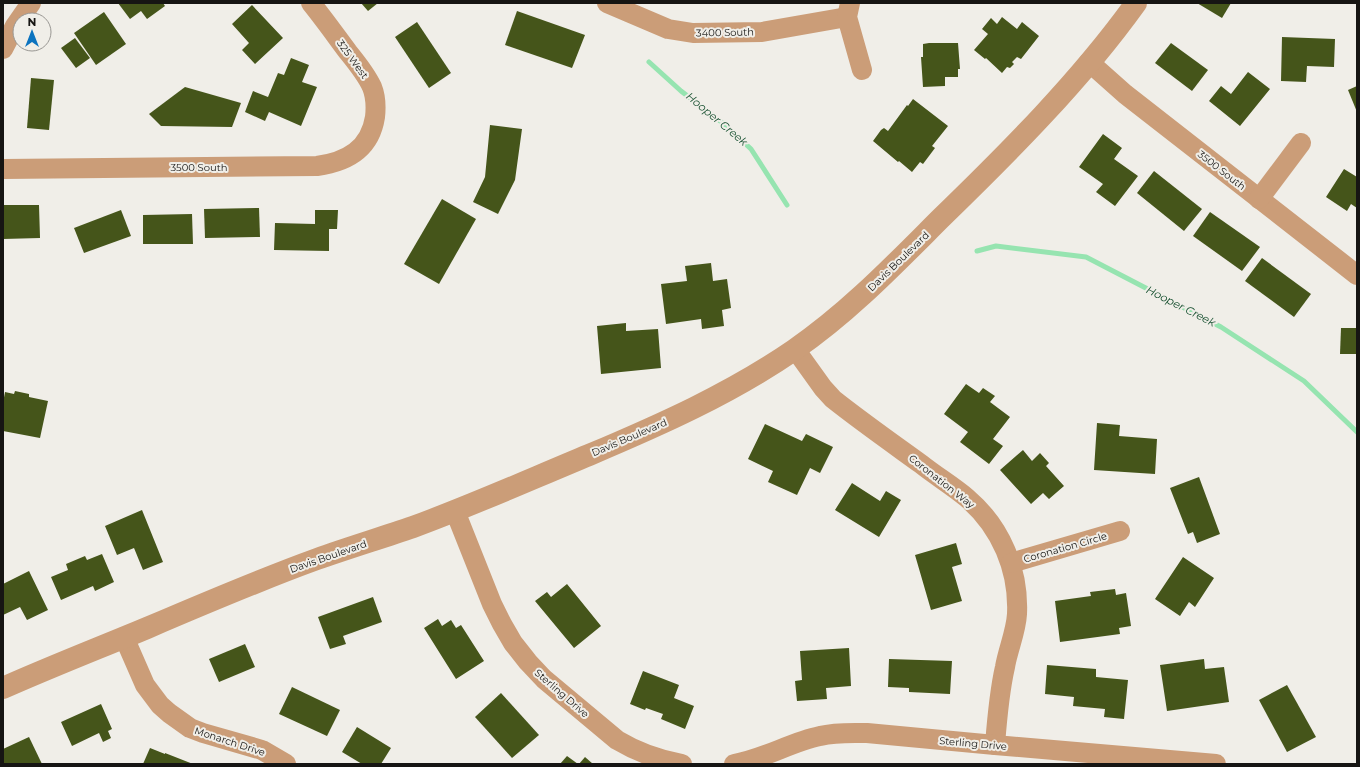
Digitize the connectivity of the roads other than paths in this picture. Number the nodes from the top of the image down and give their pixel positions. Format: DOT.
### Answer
graph roads {
  1 [pos="31,3"];
  2 [pos="311,3"];
  3 [pos="607,3"];
  4 [pos="1136,3"];
  5 [pos="849,10"];
  6 [pos="3,49"];
  7 [pos="1089,62"];
  8 [pos="862,70"];
  9 [pos="374,121"];
  10 [pos="1301,143"];
  11 [pos="3,169"];
  12 [pos="1259,199"];
  13 [pos="1357,275"];
  14 [pos="795,349"];
  15 [pos="455,511"];
  16 [pos="1120,531"];
  17 [pos="1011,563"];
  18 [pos="124,638"];
  19 [pos="3,688"];
  20 [pos="995,745"];
  21 [pos="286,764"];
  22 [pos="682,764"];
  23 [pos="734,764"];
  24 [pos="1216,764"];
  1 -- 6 [label="street"];
  2 -- 9 [label="street, 325 West"];
  3 -- 5 [label="street, 3400 South"];
  4 -- 7 [label="street, Davis Boulevard"];
  5 -- 8 [label="street"];
  7 -- 12 [label="street, 3500 South"];
  7 -- 14 [label="street, Davis Boulevard"];
  9 -- 11 [label="street, 3500 South"];
  10 -- 12 [label="street"];
  12 -- 13 [label="street, 3500 South"];
  14 -- 15 [label="street, Davis Boulevard"];
  14 -- 17 [label="street, Coronation Way"];
  15 -- 18 [label="street, Davis Boulevard"];
  15 -- 22 [label="street, Sterling Drive"];
  16 -- 17 [label="street, Coronation Circle"];
  17 -- 20 [label="street, Coronation Way"];
  18 -- 19 [label="street, Davis Boulevard"];
  18 -- 21 [label="street, Monarch Drive"];
  20 -- 23 [label="street, Sterling Drive"];
  20 -- 24 [label="street, Sterling Drive"];
}
